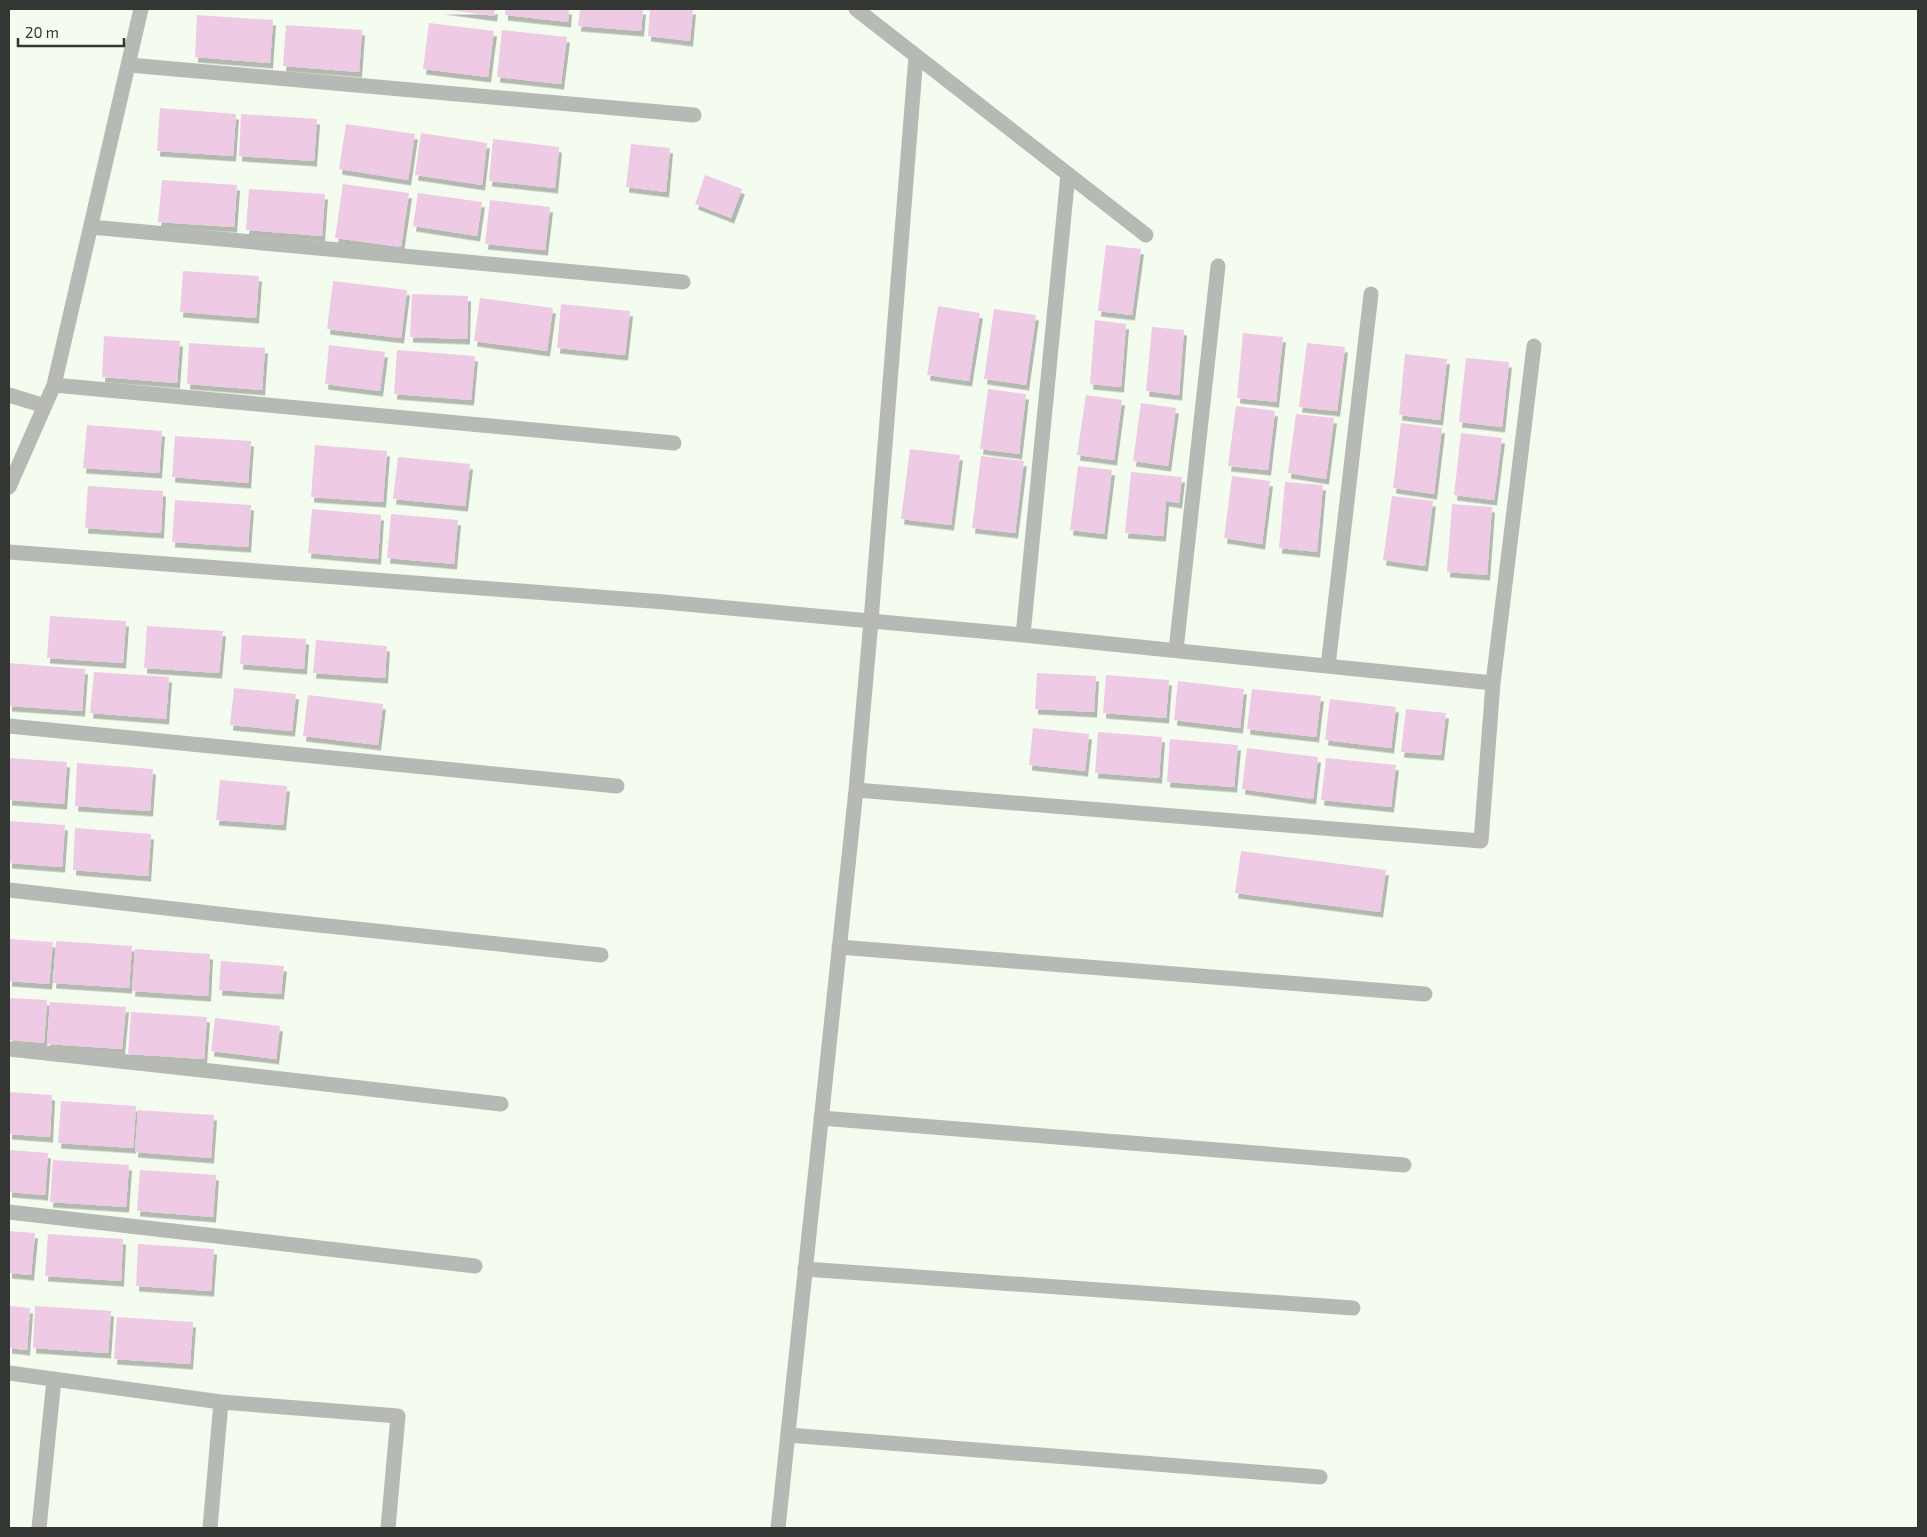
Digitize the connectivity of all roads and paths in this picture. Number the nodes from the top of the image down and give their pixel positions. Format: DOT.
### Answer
graph roads {
  1 [pos="141,9"];
  2 [pos="856,9"];
  3 [pos="916,56"];
  4 [pos="129,65"];
  5 [pos="694,114"];
  6 [pos="1068,174"];
  7 [pos="92,227"];
  8 [pos="1146,235"];
  9 [pos="1218,266"];
  10 [pos="683,282"];
  11 [pos="1371,294"];
  12 [pos="1534,346"];
  13 [pos="54,385"];
  14 [pos="9,395"];
  15 [pos="45,406"];
  16 [pos="674,443"];
  17 [pos="9,487"];
  18 [pos="9,552"];
  19 [pos="872,621"];
  20 [pos="1023,635"];
  21 [pos="1176,650"];
  22 [pos="1328,666"];
  23 [pos="1493,684"];
  24 [pos="9,726"];
  25 [pos="617,786"];
  26 [pos="856,790"];
  27 [pos="9,890"];
  28 [pos="839,947"];
  29 [pos="601,955"];
  30 [pos="1426,994"];
  31 [pos="9,1049"];
  32 [pos="501,1104"];
  33 [pos="821,1118"];
  34 [pos="1404,1165"];
  35 [pos="9,1212"];
  36 [pos="475,1266"];
  37 [pos="805,1269"];
  38 [pos="1354,1308"];
  39 [pos="9,1373"];
  40 [pos="54,1379"];
  41 [pos="221,1402"];
  42 [pos="788,1435"];
  43 [pos="1320,1477"];
  44 [pos="39,1528"];
  45 [pos="210,1528"];
  46 [pos="388,1528"];
  47 [pos="778,1528"];
  1 -- 4 [label="street"];
  2 -- 3 [label="street"];
  3 -- 6 [label="street"];
  3 -- 19 [label="street"];
  4 -- 5 [label="street"];
  4 -- 7 [label="street"];
  6 -- 8 [label="street"];
  6 -- 20 [label="street"];
  7 -- 10 [label="street"];
  7 -- 13 [label="street"];
  9 -- 21 [label="street"];
  11 -- 22 [label="street"];
  12 -- 23 [label="street"];
  13 -- 15 [label="street"];
  13 -- 16 [label="street"];
  14 -- 15 [label="street"];
  15 -- 17 [label="street"];
  18 -- 19 [label="street"];
  19 -- 20 [label="street"];
  19 -- 26 [label="street"];
  20 -- 21 [label="street"];
  21 -- 22 [label="street"];
  22 -- 23 [label="street"];
  23 -- 26 [label="street"];
  24 -- 25 [label="street"];
  26 -- 28 [label="street"];
  27 -- 29 [label="street"];
  28 -- 30 [label="street"];
  28 -- 33 [label="street"];
  31 -- 32 [label="street"];
  33 -- 34 [label="street"];
  33 -- 37 [label="street"];
  35 -- 36 [label="street"];
  37 -- 38 [label="street"];
  37 -- 42 [label="street"];
  39 -- 40 [label="street"];
  40 -- 41 [label="street"];
  40 -- 44 [label="street"];
  41 -- 45 [label="street"];
  41 -- 46 [label="street"];
  42 -- 43 [label="street"];
  42 -- 47 [label="street"];
}
